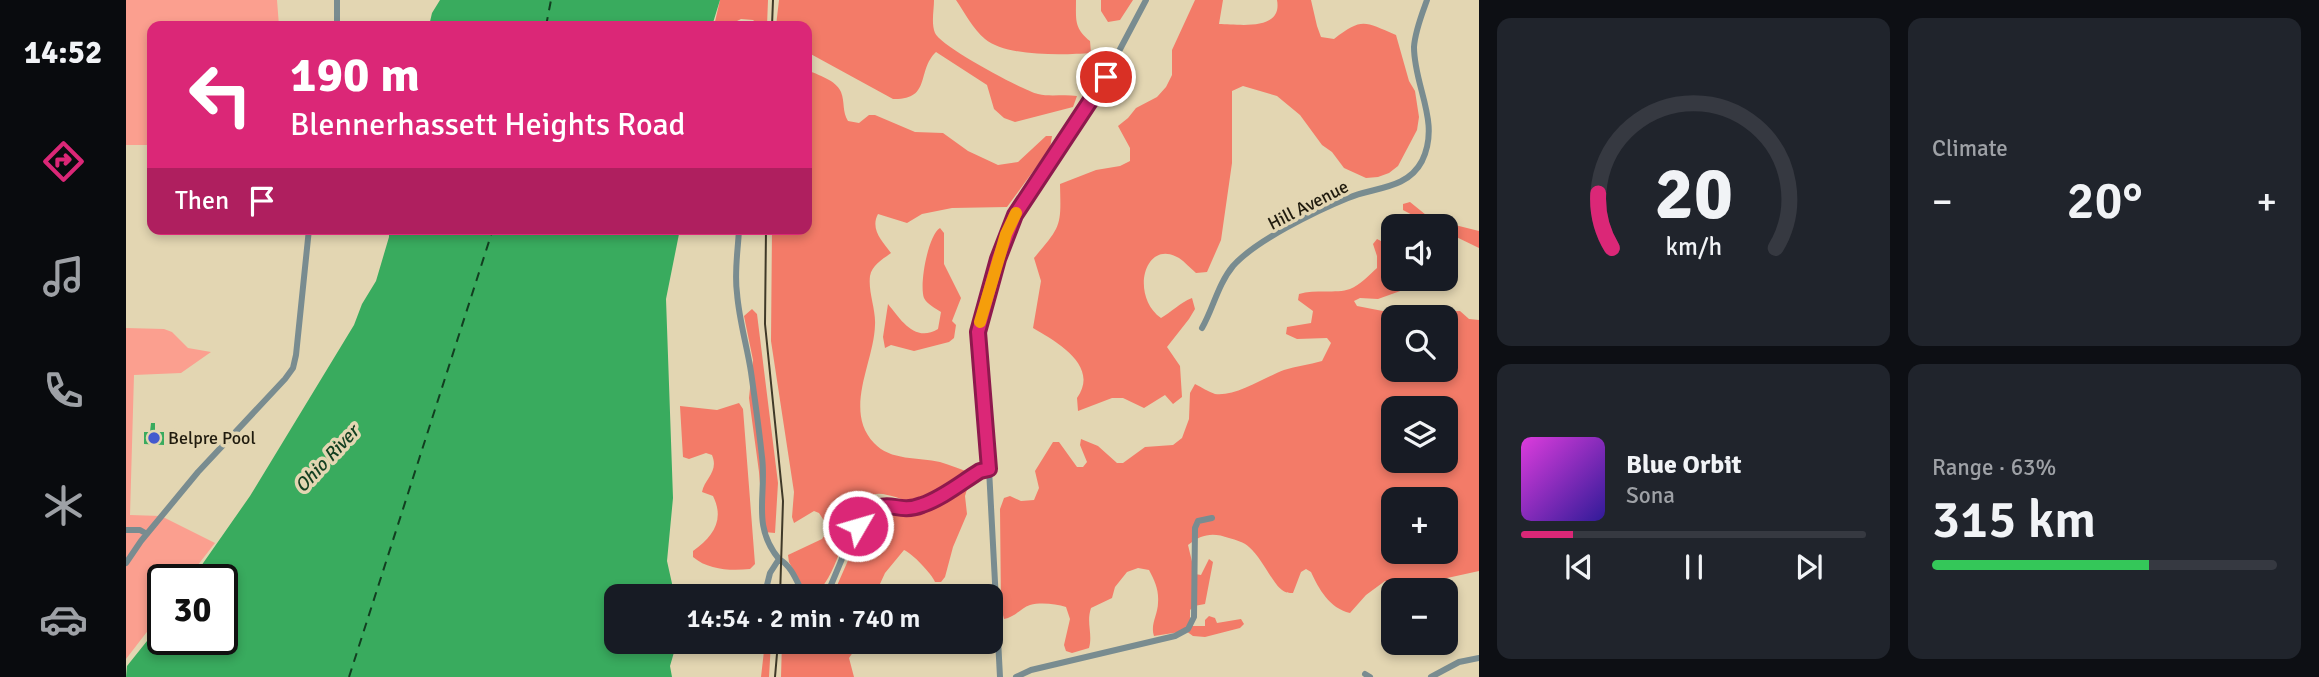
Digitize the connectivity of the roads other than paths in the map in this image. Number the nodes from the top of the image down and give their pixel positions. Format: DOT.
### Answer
graph roads {
  1 [pos="337,0"];
  2 [pos="1146,0"];
  3 [pos="1426,0"];
  4 [pos="337,21"];
  5 [pos="308,235"];
  6 [pos="739,235"];
  7 [pos="1202,328"];
  8 [pos="989,469"];
  9 [pos="1212,518"];
  10 [pos="126,530"];
  11 [pos="146,534"];
  12 [pos="779,559"];
  13 [pos="126,563"];
  14 [pos="767,584"];
  15 [pos="798,584"];
  16 [pos="831,584"];
  17 [pos="1479,658"];
  18 [pos="1000,677"];
  19 [pos="1016,677"];
  20 [pos="1431,677"];
  1 -- 4 [label="street"];
  2 -- 8 [label="street"];
  3 -- 7 [label="street, Hill Avenue"];
  5 -- 11 [label="street"];
  6 -- 12 [label="street"];
  8 -- 16 [label="street"];
  8 -- 18 [label="street"];
  9 -- 19 [label="street"];
  10 -- 11 [label="street"];
  11 -- 13 [label="street"];
  12 -- 14 [label="street"];
  12 -- 15 [label="street"];
  17 -- 20 [label="street"];
}
